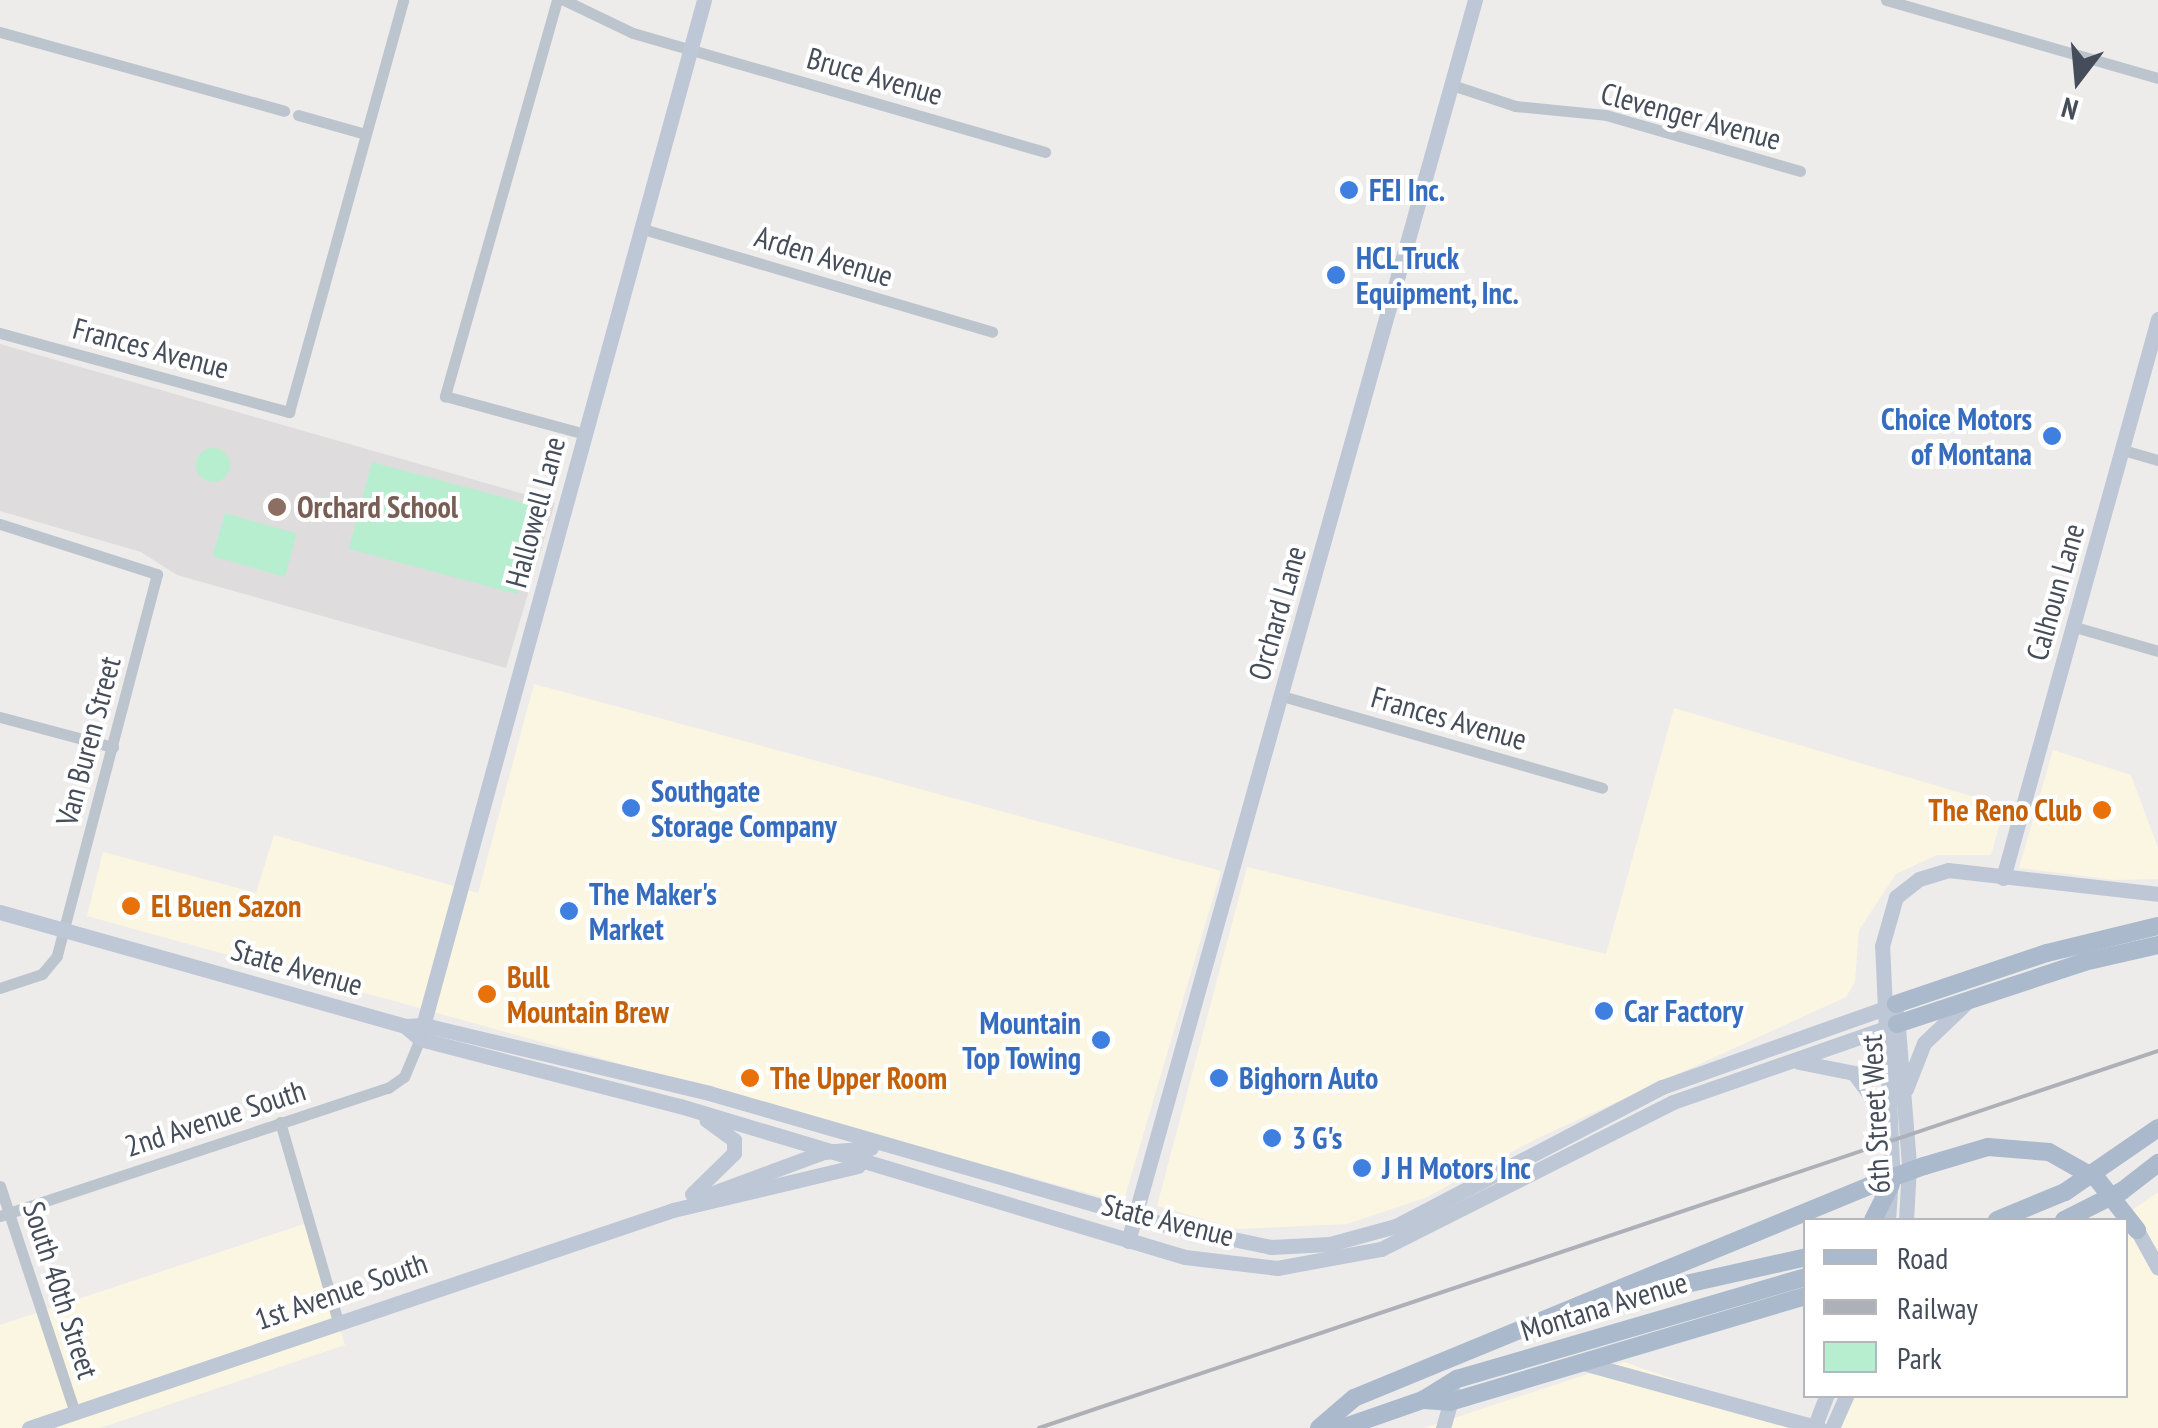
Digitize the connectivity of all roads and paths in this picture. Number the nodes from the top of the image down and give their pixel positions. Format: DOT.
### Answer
graph roads {
  1 [pos="403,0"];
  2 [pos="557,0"];
  3 [pos="564,0"];
  4 [pos="704,0"];
  5 [pos="1474,0"];
  6 [pos="1886,0"];
  7 [pos="0,32"];
  8 [pos="691,49"];
  9 [pos="2158,78"];
  10 [pos="1452,85"];
  11 [pos="284,112"];
  12 [pos="298,115"];
  13 [pos="365,134"];
  14 [pos="1045,152"];
  15 [pos="1800,171"];
  16 [pos="643,229"];
  17 [pos="2158,319"];
  18 [pos="992,332"];
  19 [pos="0,333"];
  20 [pos="585,434"];
  21 [pos="2123,450"];
  22 [pos="2158,460"];
  23 [pos="0,524"];
  24 [pos="2075,627"];
  25 [pos="2158,651"];
  26 [pos="1282,696"];
  27 [pos="0,716"];
  28 [pos="112,747"];
  29 [pos="1602,788"];
  30 [pos="2003,878"];
  31 [pos="2158,894"];
  32 [pos="0,912"];
  33 [pos="2158,926"];
  34 [pos="64,930"];
  35 [pos="2158,945"];
  36 [pos="0,988"];
  37 [pos="1972,998"];
  38 [pos="1889,1006"];
  39 [pos="1890,1027"];
  40 [pos="422,1032"];
  41 [pos="1780,1064"];
  42 [pos="1903,1102"];
  43 [pos="680,1106"];
  44 [pos="280,1122"];
  45 [pos="2158,1128"];
  46 [pos="1890,1130"];
  47 [pos="824,1152"];
  48 [pos="2158,1163"];
  49 [pos="872,1167"];
  50 [pos="1011,1181"];
  51 [pos="1891,1184"];
  52 [pos="0,1186"];
  53 [pos="673,1210"];
  54 [pos="5,1214"];
  55 [pos="1136,1216"];
  56 [pos="1874,1218"];
  57 [pos="1888,1218"];
  58 [pos="1906,1218"];
  59 [pos="2002,1218"];
  60 [pos="2068,1218"];
  61 [pos="2128,1218"];
  62 [pos="2128,1219"];
  63 [pos="2137,1230"];
  64 [pos="1128,1241"];
  65 [pos="1803,1258"];
  66 [pos="2158,1268"];
  67 [pos="1803,1278"];
  68 [pos="1803,1297"];
  69 [pos="1554,1314"];
  70 [pos="338,1321"];
  71 [pos="1574,1360"];
  72 [pos="1457,1379"];
  73 [pos="1825,1398"];
  74 [pos="1845,1398"];
  75 [pos="1423,1400"];
  76 [pos="1450,1402"];
  77 [pos="74,1410"];
  78 [pos="29,1428"];
  79 [pos="1319,1428"];
  80 [pos="1342,1428"];
  81 [pos="1443,1428"];
  82 [pos="1816,1428"];
  83 [pos="1832,1428"];
  1 -- 13 [label="street"];
  2 -- 20 [label="street"];
  3 -- 8 [label="street, Bruce Avenue"];
  4 -- 8 [label="main road, Hallowell Lane"];
  5 -- 10 [label="main road, Orchard Lane"];
  6 -- 9 [label="street"];
  7 -- 11 [label="street"];
  8 -- 14 [label="street, Bruce Avenue"];
  8 -- 16 [label="main road, Hallowell Lane"];
  10 -- 15 [label="street, Clevenger Avenue"];
  10 -- 26 [label="main road, Orchard Lane"];
  12 -- 13 [label="street"];
  13 -- 19 [label="street, Frances Avenue"];
  16 -- 18 [label="street, Arden Avenue"];
  16 -- 20 [label="main road, Hallowell Lane"];
  17 -- 21 [label="main road, Calhoun Lane"];
  20 -- 40 [label="main road, Hallowell Lane"];
  21 -- 22 [label="street"];
  21 -- 24 [label="main road, Calhoun Lane"];
  23 -- 28 [label="street, Van Buren Street"];
  24 -- 25 [label="street"];
  24 -- 30 [label="main road, Calhoun Lane"];
  26 -- 29 [label="street, Frances Avenue"];
  26 -- 55 [label="main road, Orchard Lane"];
  27 -- 28 [label="street"];
  28 -- 34 [label="street, Van Buren Street"];
  30 -- 31 [label="main road"];
  30 -- 38 [label="main road"];
  32 -- 34 [label="main road, State Avenue"];
  33 -- 38 [label="main road"];
  34 -- 36 [label="street, Van Buren Street"];
  34 -- 40 [label="main road, State Avenue"];
  35 -- 37 [label="main road"];
  37 -- 39 [label="main road"];
  37 -- 42 [label="main road"];
  38 -- 39 [label="main road, 6th Street West"];
  38 -- 55 [label="main road, State Avenue"];
  39 -- 41 [label="main road, State Avenue"];
  39 -- 42 [label="main road, 6th Street West"];
  39 -- 46 [label="main road, 6th Street West"];
  40 -- 43 [label="main road, State Avenue"];
  40 -- 44 [label="street, 2nd Avenue South"];
  40 -- 50 [label="main road, State Avenue"];
  41 -- 46 [label="main road"];
  41 -- 64 [label="main road, State Avenue"];
  42 -- 58 [label="main road, 6th Street West"];
  43 -- 47 [label="main road, State Avenue"];
  43 -- 53 [label="main road"];
  44 -- 54 [label="street, 2nd Avenue South"];
  44 -- 70 [label="street"];
  45 -- 59 [label="main road, bridge"];
  46 -- 51 [label="main road, 6th Street West"];
  47 -- 49 [label="main road, State Avenue"];
  47 -- 50 [label="main road, 1st Avenue South"];
  47 -- 53 [label="main road, 1st Avenue South"];
  48 -- 60 [label="main road, bridge"];
  49 -- 53 [label="main road, 1st Avenue South"];
  49 -- 64 [label="main road, State Avenue"];
  50 -- 55 [label="main road, State Avenue"];
  51 -- 56 [label="main road"];
  51 -- 57 [label="main road, 6th Street West"];
  52 -- 54 [label="street, South 40th Street"];
  53 -- 70 [label="main road, 1st Avenue South"];
  54 -- 77 [label="street, South 40th Street"];
  55 -- 64 [label="main road, Orchard Lane"];
  61 -- 69 [label="main road, bridge"];
  62 -- 63 [label="main road, bridge"];
  63 -- 66 [label="main road"];
  65 -- 69 [label="main road"];
  67 -- 72 [label="main road, Montana Avenue"];
  68 -- 71 [label="main road, Montana Avenue"];
  69 -- 79 [label="main road"];
  70 -- 77 [label="main road, 1st Avenue South"];
  71 -- 76 [label="main road, Montana Avenue"];
  71 -- 82 [label="main road"];
  72 -- 75 [label="main road, Montana Avenue"];
  72 -- 76 [label="main road"];
  73 -- 82 [label="main road"];
  74 -- 83 [label="main road"];
  75 -- 76 [label="main road, Montana Avenue"];
  75 -- 80 [label="main road, Montana Avenue"];
  76 -- 81 [label="main road"];
  77 -- 78 [label="main road, 1st Avenue South"];
}
